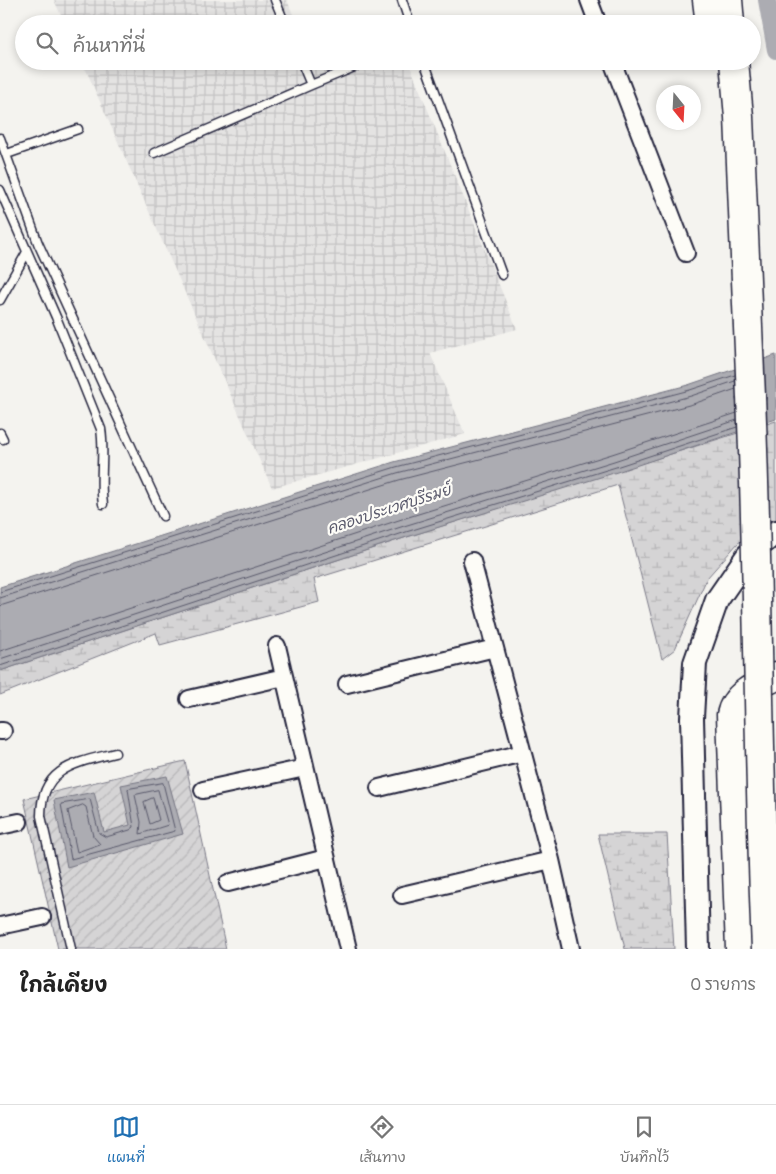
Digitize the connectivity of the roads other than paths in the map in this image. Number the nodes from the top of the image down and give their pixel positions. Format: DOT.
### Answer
graph roads {
  1 [pos="275,0"];
  2 [pos="402,0"];
  3 [pos="589,0"];
  4 [pos="707,0"];
  5 [pos="728,0"];
  6 [pos="281,15"];
  7 [pos="407,15"];
  8 [pos="595,15"];
  9 [pos="709,15"];
  10 [pos="729,15"];
  11 [pos="305,70"];
  12 [pos="347,70"];
  13 [pos="427,70"];
  14 [pos="615,70"];
  15 [pos="717,70"];
  16 [pos="735,70"];
  17 [pos="311,85"];
  18 [pos="78,128"];
  19 [pos="0,138"];
  20 [pos="154,153"];
  21 [pos="7,154"];
  22 [pos="740,155"];
  23 [pos="0,190"];
  24 [pos="27,252"];
  25 [pos="686,253"];
  26 [pos="502,275"];
  27 [pos="0,300"];
  28 [pos="103,504"];
  29 [pos="163,516"];
  30 [pos="776,532"];
  31 [pos="472,561"];
  32 [pos="277,646"];
  33 [pos="495,648"];
  34 [pos="776,676"];
  35 [pos="284,677"];
  36 [pos="347,684"];
  37 [pos="189,699"];
  38 [pos="115,753"];
  39 [pos="523,753"];
  40 [pos="306,768"];
  41 [pos="379,788"];
  42 [pos="203,790"];
  43 [pos="18,822"];
  44 [pos="0,826"];
  45 [pos="326,858"];
  46 [pos="551,860"];
  47 [pos="228,883"];
  48 [pos="402,895"];
  49 [pos="42,916"];
  50 [pos="0,926"];
  51 [pos="71,949"];
  52 [pos="348,949"];
  53 [pos="571,949"];
  54 [pos="698,949"];
  55 [pos="740,949"];
  56 [pos="766,949"];
  1 -- 6 [label="lane"];
  2 -- 7 [label="lane"];
  3 -- 8 [label="street"];
  4 -- 9 [label="highway"];
  5 -- 10 [label="highway"];
  11 -- 17 [label="lane"];
  12 -- 17 [label="lane"];
  13 -- 26 [label="lane"];
  14 -- 25 [label="street"];
  15 -- 22 [label="highway"];
  16 -- 22 [label="highway"];
  17 -- 20 [label="lane"];
  18 -- 21 [label="lane"];
  19 -- 21 [label="lane"];
  21 -- 29 [label="lane"];
  22 -- 56 [label="highway, bridge"];
  23 -- 24 [label="lane"];
  24 -- 27 [label="lane"];
  24 -- 28 [label="lane"];
  30 -- 54 [label="main road"];
  31 -- 33 [label="street"];
  32 -- 35 [label="street"];
  33 -- 36 [label="street"];
  33 -- 39 [label="street"];
  34 -- 55 [label="highway"];
  35 -- 37 [label="street"];
  35 -- 40 [label="street"];
  38 -- 51 [label="lane"];
  39 -- 41 [label="street"];
  39 -- 46 [label="street"];
  40 -- 42 [label="street"];
  40 -- 45 [label="street"];
  43 -- 44 [label="street"];
  45 -- 47 [label="street"];
  45 -- 52 [label="street"];
  46 -- 48 [label="street"];
  46 -- 53 [label="street"];
  49 -- 50 [label="street"];
}
